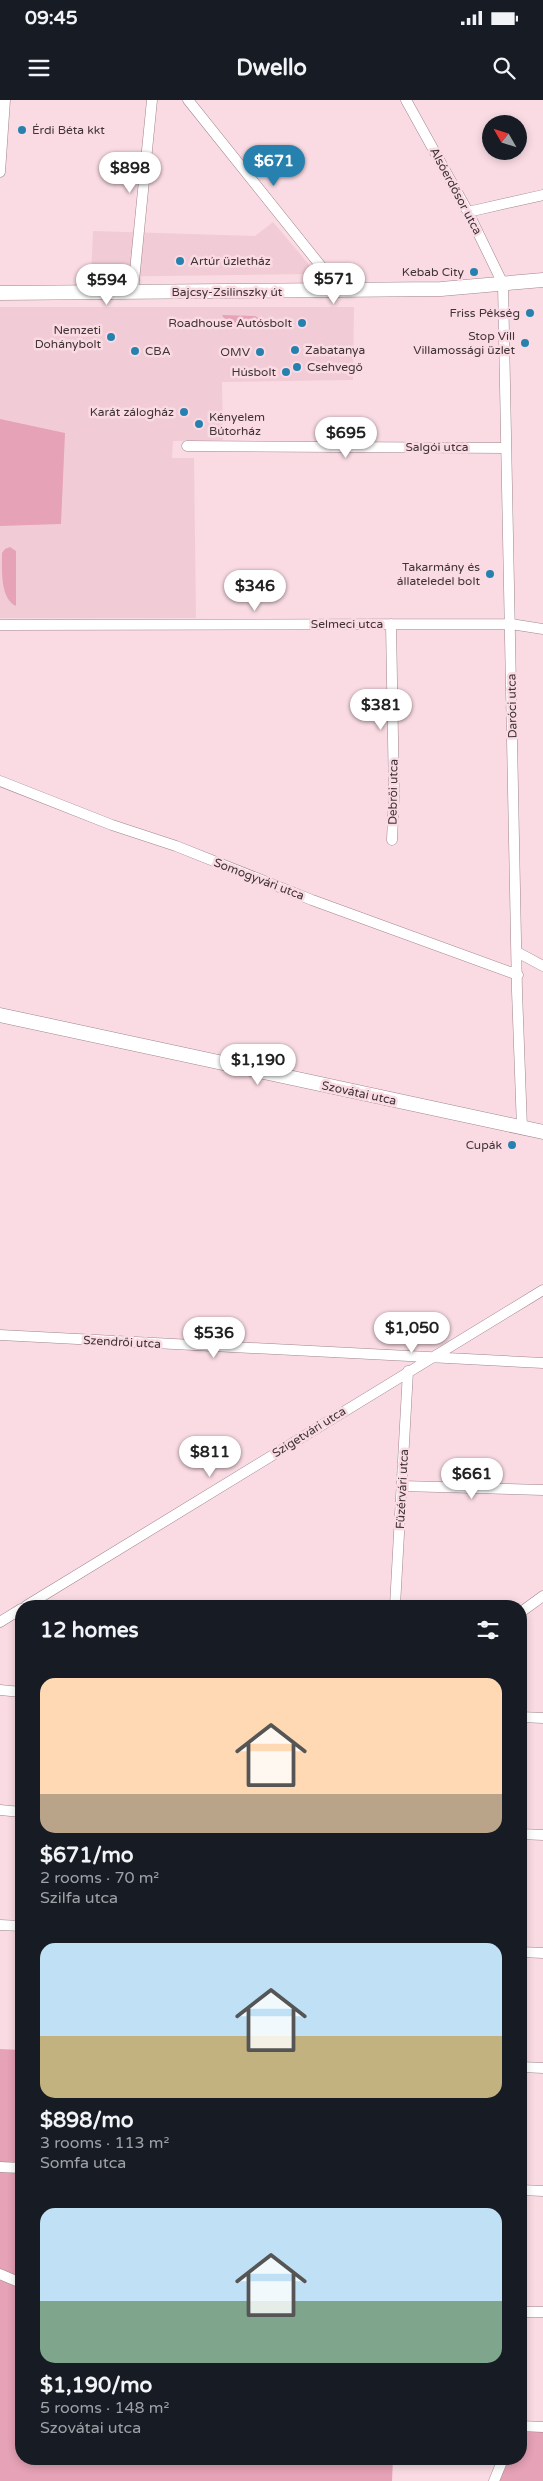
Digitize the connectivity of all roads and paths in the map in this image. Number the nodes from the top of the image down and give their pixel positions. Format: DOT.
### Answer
graph roads {
  1 [pos="5,100"];
  2 [pos="152,100"];
  3 [pos="188,100"];
  4 [pos="406,100"];
  5 [pos="0,172"];
  6 [pos="543,195"];
  7 [pos="468,212"];
  8 [pos="543,280"];
  9 [pos="503,284"];
  10 [pos="340,290"];
  11 [pos="133,292"];
  12 [pos="0,293"];
  13 [pos="187,446"];
  14 [pos="506,448"];
  15 [pos="0,624"];
  16 [pos="391,624"];
  17 [pos="511,624"];
  18 [pos="543,629"];
  19 [pos="0,781"];
  20 [pos="392,840"];
  21 [pos="517,952"];
  22 [pos="543,966"];
  23 [pos="518,975"];
  24 [pos="0,1016"];
  25 [pos="522,1128"];
  26 [pos="543,1132"];
  27 [pos="543,1290"];
  28 [pos="0,1336"];
  29 [pos="430,1358"];
  30 [pos="543,1363"];
  31 [pos="408,1371"];
  32 [pos="402,1486"];
  33 [pos="543,1490"];
  34 [pos="543,1596"];
  35 [pos="36,1600"];
  36 [pos="395,1600"];
  37 [pos="527,1608"];
  38 [pos="15,1613"];
  39 [pos="0,1622"];
  40 [pos="0,1690"];
  41 [pos="15,1691"];
  42 [pos="527,1717"];
  43 [pos="543,1718"];
  44 [pos="0,1810"];
  45 [pos="15,1811"];
  46 [pos="527,1834"];
  47 [pos="543,1835"];
  48 [pos="0,1925"];
  49 [pos="15,1926"];
  50 [pos="527,1952"];
  51 [pos="543,1952"];
  52 [pos="527,2067"];
  53 [pos="543,2068"];
  54 [pos="0,2167"];
  55 [pos="15,2168"];
  56 [pos="527,2190"];
  57 [pos="543,2191"];
  58 [pos="0,2274"];
  59 [pos="15,2280"];
  60 [pos="527,2312"];
  61 [pos="543,2312"];
  62 [pos="527,2426"];
  63 [pos="543,2427"];
  64 [pos="501,2465"];
  65 [pos="494,2481"];
  1 -- 5 [label="street"];
  2 -- 11 [label="street"];
  3 -- 10 [label="street"];
  4 -- 7 [label="street, Alsóerdősor utca"];
  6 -- 7 [label="street"];
  7 -- 9 [label="street, Alsóerdősor utca"];
  8 -- 9 [label="street, Bajcsy-Zsilinszky út"];
  9 -- 10 [label="street, Bajcsy-Zsilinszky út"];
  9 -- 14 [label="street, Daróci utca"];
  10 -- 11 [label="street, Bajcsy-Zsilinszky út"];
  11 -- 12 [label="street, Bajcsy-Zsilinszky út"];
  13 -- 14 [label="street, Salgói utca"];
  14 -- 17 [label="street, Daróci utca"];
  15 -- 16 [label="street, Selmeci utca"];
  16 -- 17 [label="street, Selmeci utca"];
  16 -- 20 [label="street, Debrői utca"];
  17 -- 18 [label="street, Selmeci utca"];
  17 -- 21 [label="street, Daróci utca"];
  19 -- 23 [label="street, Somogyvári utca"];
  21 -- 22 [label="street"];
  21 -- 23 [label="street, Daróci utca"];
  23 -- 25 [label="street, Daróci utca"];
  24 -- 25 [label="street, Szovátai utca"];
  25 -- 26 [label="street, Szovátai utca"];
  27 -- 29 [label="street, Szigetvári utca"];
  28 -- 29 [label="street, Szendrői utca"];
  29 -- 30 [label="street, Szendrői utca"];
  29 -- 31 [label="street, Szigetvári utca"];
  31 -- 32 [label="street, Füzérvári utca"];
  31 -- 35 [label="street, Szigetvári utca"];
  32 -- 33 [label="street"];
  32 -- 36 [label="street, Füzérvári utca"];
  34 -- 37 [label="street"];
  38 -- 39 [label="street"];
  40 -- 41 [label="street"];
  42 -- 43 [label="street"];
  44 -- 45 [label="street"];
  46 -- 47 [label="street"];
  48 -- 49 [label="street"];
  50 -- 51 [label="street"];
  52 -- 53 [label="street"];
  54 -- 55 [label="street"];
  56 -- 57 [label="street"];
  58 -- 59 [label="street"];
  60 -- 61 [label="street"];
  62 -- 63 [label="street"];
  64 -- 65 [label="street"];
}
